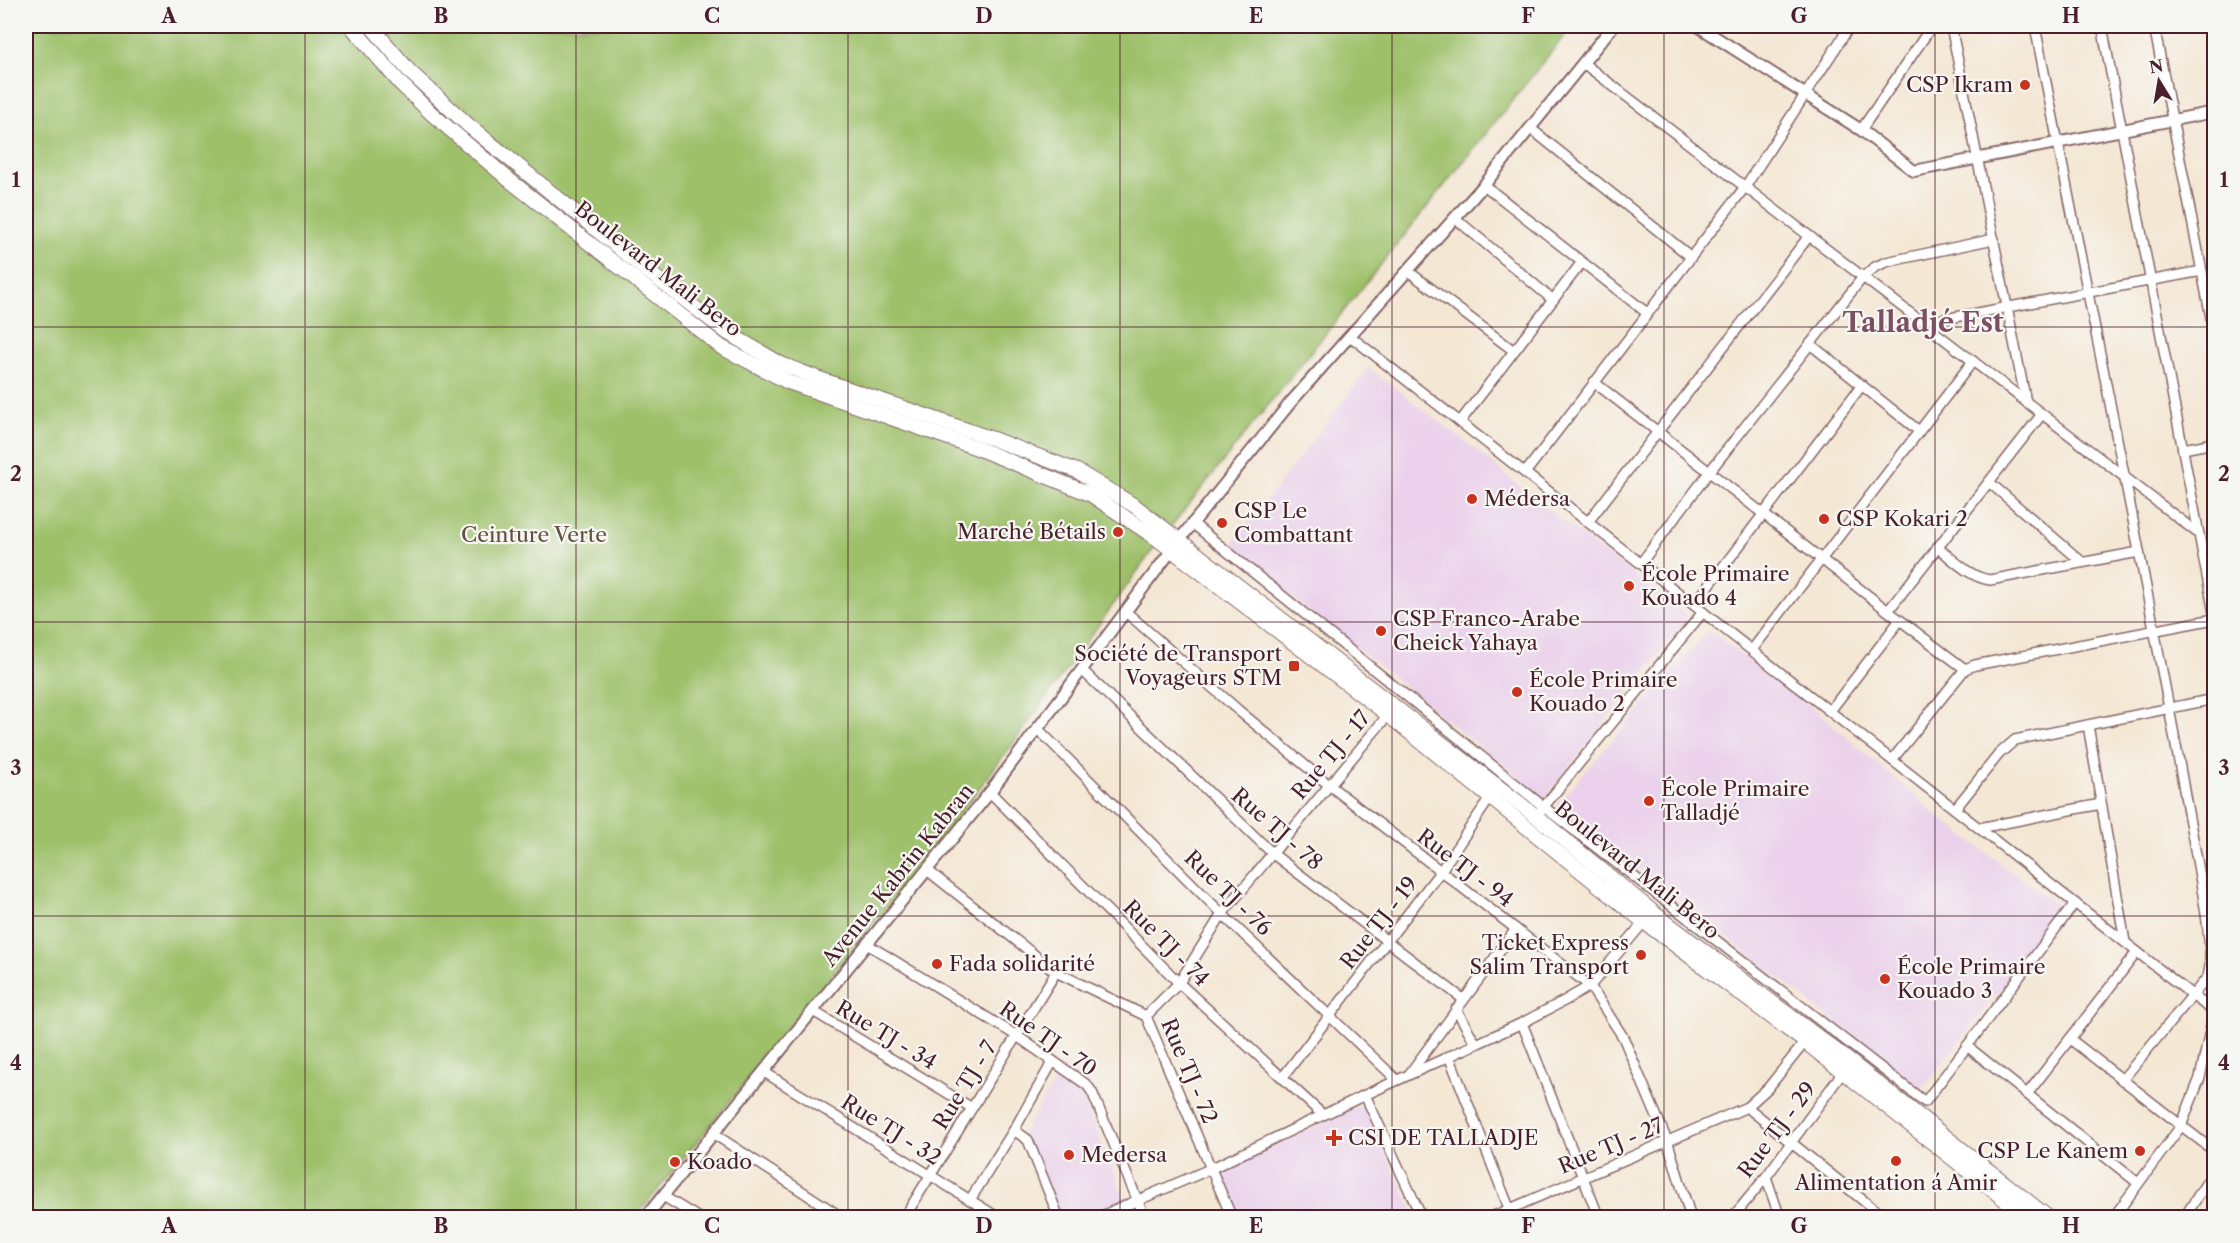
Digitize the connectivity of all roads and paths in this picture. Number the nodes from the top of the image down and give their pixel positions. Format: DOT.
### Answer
graph roads {
  1 [pos="351,26"];
  2 [pos="371,26"];
  3 [pos="1613,26"];
  4 [pos="1698,26"];
  5 [pos="1932,26"];
  6 [pos="1951,26"];
  7 [pos="2035,26"];
  8 [pos="2102,26"];
  9 [pos="2154,26"];
  10 [pos="1846,27"];
  11 [pos="1583,63"];
  12 [pos="1806,94"];
  13 [pos="2214,112"];
  14 [pos="2172,121"];
  15 [pos="1530,128"];
  16 [pos="1861,130"];
  17 [pos="2123,130"];
  18 [pos="2058,143"];
  19 [pos="1978,159"];
  20 [pos="1484,185"];
  21 [pos="1745,187"];
  22 [pos="1455,218"];
  23 [pos="1809,236"];
  24 [pos="1994,239"];
  25 [pos="1691,257"];
  26 [pos="1582,262"];
  27 [pos="1408,271"];
  28 [pos="2202,271"];
  29 [pos="1863,277"];
  30 [pos="2150,281"];
  31 [pos="2087,292"];
  32 [pos="1553,300"];
  33 [pos="2007,308"];
  34 [pos="1647,313"];
  35 [pos="1923,324"];
  36 [pos="2214,333"];
  37 [pos="1350,336"];
  38 [pos="1810,344"];
  39 [pos="1514,351"];
  40 [pos="1973,361"];
  41 [pos="1594,382"];
  42 [pos="1862,385"];
  43 [pos="2026,402"];
  44 [pos="2042,414"];
  45 [pos="1460,422"];
  46 [pos="1919,431"];
  47 [pos="1659,432"];
  48 [pos="2214,443"];
  49 [pos="2183,449"];
  50 [pos="1710,471"];
  51 [pos="1525,473"];
  52 [pos="2123,476"];
  53 [pos="1989,482"];
  54 [pos="1764,514"];
  55 [pos="1588,522"];
  56 [pos="1192,524"];
  57 [pos="1160,532"];
  58 [pos="2199,534"];
  59 [pos="1176,544"];
  60 [pos="1937,547"];
  61 [pos="2139,552"];
  62 [pos="1194,558"];
  63 [pos="1235,558"];
  64 [pos="1821,558"];
  65 [pos="2082,562"];
  66 [pos="1641,563"];
  67 [pos="1223,572"];
  68 [pos="1694,605"];
  69 [pos="1888,611"];
  70 [pos="1126,612"];
  71 [pos="1703,612"];
  72 [pos="2214,613"];
  73 [pos="2214,619"];
  74 [pos="1900,620"];
  75 [pos="2155,630"];
  76 [pos="1752,650"];
  77 [pos="1965,669"];
  78 [pos="1082,670"];
  79 [pos="2214,699"];
  80 [pos="2169,709"];
  81 [pos="1830,711"];
  82 [pos="1388,715"];
  83 [pos="2088,725"];
  84 [pos="1037,728"];
  85 [pos="1892,760"];
  86 [pos="1329,785"];
  87 [pos="990,792"];
  88 [pos="1495,792"];
  89 [pos="2102,804"];
  90 [pos="1955,809"];
  91 [pos="1540,811"];
  92 [pos="1979,828"];
  93 [pos="1273,854"];
  94 [pos="927,870"];
  95 [pos="1440,872"];
  96 [pos="2075,903"];
  97 [pos="1222,914"];
  98 [pos="1644,922"];
  99 [pos="1516,929"];
  100 [pos="1387,942"];
  101 [pos="2125,942"];
  102 [pos="867,944"];
  103 [pos="2137,952"];
  104 [pos="1056,972"];
  105 [pos="1179,983"];
  106 [pos="1590,986"];
  107 [pos="2192,994"];
  108 [pos="1463,999"];
  109 [pos="1456,1008"];
  110 [pos="813,1011"];
  111 [pos="2214,1012"];
  112 [pos="1146,1016"];
  113 [pos="1329,1016"];
  114 [pos="1522,1023"];
  115 [pos="1017,1036"];
  116 [pos="1843,1038"];
  117 [pos="2070,1039"];
  118 [pos="1805,1042"];
  119 [pos="1476,1044"];
  120 [pos="1967,1046"];
  121 [pos="1834,1049"];
  122 [pos="1449,1056"];
  123 [pos="1053,1061"];
  124 [pos="1846,1067"];
  125 [pos="764,1072"];
  126 [pos="1409,1075"];
  127 [pos="1283,1077"];
  128 [pos="1397,1080"];
  129 [pos="2122,1080"];
  130 [pos="2028,1093"];
  131 [pos="1365,1095"];
  132 [pos="1747,1107"];
  133 [pos="972,1108"];
  134 [pos="1323,1115"];
  135 [pos="2181,1126"];
  136 [pos="1014,1130"];
  137 [pos="714,1134"];
  138 [pos="1668,1143"];
  139 [pos="1791,1144"];
  140 [pos="2214,1151"];
  141 [pos="1210,1169"];
  142 [pos="2214,1171"];
  143 [pos="930,1174"];
  144 [pos="1585,1177"];
  145 [pos="1766,1178"];
  146 [pos="2138,1184"];
  147 [pos="663,1196"];
  148 [pos="970,1200"];
  149 [pos="1138,1202"];
  150 [pos="1511,1213"];
  151 [pos="2188,1216"];
  152 [pos="645,1218"];
  153 [pos="699,1218"];
  154 [pos="843,1218"];
  155 [pos="904,1218"];
  156 [pos="999,1218"];
  157 [pos="1059,1218"];
  158 [pos="1097,1218"];
  159 [pos="1145,1218"];
  160 [pos="1232,1218"];
  161 [pos="1422,1218"];
  162 [pos="1489,1218"];
  163 [pos="1599,1218"];
  164 [pos="1691,1218"];
  165 [pos="1732,1218"];
  166 [pos="1780,1218"];
  167 [pos="1885,1218"];
  168 [pos="2028,1218"];
  169 [pos="2049,1218"];
  170 [pos="2113,1218"];
  1 -- 57 [label="main road, Boulevard Mali Bero"];
  2 -- 57 [label="main road, Boulevard Mali Bero"];
  3 -- 11 [label="street, Avenue Kabrin Kabran"];
  4 -- 12 [label="street"];
  5 -- 16 [label="street"];
  6 -- 19 [label="street"];
  7 -- 18 [label="street"];
  8 -- 17 [label="street"];
  9 -- 14 [label="street"];
  10 -- 12 [label="street"];
  11 -- 15 [label="street, Avenue Kabrin Kabran"];
  11 -- 21 [label="street"];
  12 -- 16 [label="street"];
  12 -- 21 [label="street"];
  13 -- 14 [label="street"];
  14 -- 17 [label="street"];
  14 -- 28 [label="street"];
  15 -- 20 [label="street, Avenue Kabrin Kabran"];
  15 -- 25 [label="street"];
  16 -- 19 [label="street"];
  17 -- 18 [label="street"];
  17 -- 30 [label="street"];
  18 -- 19 [label="street"];
  18 -- 31 [label="street"];
  19 -- 24 [label="street"];
  20 -- 22 [label="street, Avenue Kabrin Kabran"];
  20 -- 26 [label="street"];
  21 -- 23 [label="street"];
  21 -- 25 [label="street"];
  22 -- 27 [label="street, Avenue Kabrin Kabran"];
  22 -- 32 [label="street"];
  23 -- 29 [label="street"];
  23 -- 47 [label="street"];
  24 -- 29 [label="street"];
  24 -- 33 [label="street"];
  25 -- 34 [label="street"];
  26 -- 32 [label="street"];
  26 -- 34 [label="street"];
  27 -- 37 [label="street, Avenue Kabrin Kabran"];
  27 -- 39 [label="street"];
  28 -- 30 [label="street"];
  28 -- 36 [label="street"];
  29 -- 35 [label="street"];
  29 -- 38 [label="street"];
  30 -- 31 [label="street"];
  30 -- 49 [label="street"];
  31 -- 33 [label="street"];
  31 -- 52 [label="street"];
  32 -- 39 [label="street"];
  33 -- 35 [label="street"];
  33 -- 43 [label="street"];
  34 -- 41 [label="street"];
  35 -- 40 [label="street"];
  37 -- 45 [label="street"];
  37 -- 56 [label="street, Avenue Kabrin Kabran"];
  38 -- 42 [label="street"];
  38 -- 50 [label="street"];
  39 -- 45 [label="street"];
  40 -- 43 [label="street"];
  40 -- 46 [label="street"];
  41 -- 47 [label="street"];
  41 -- 51 [label="street"];
  42 -- 46 [label="street"];
  42 -- 54 [label="street"];
  43 -- 44 [label="street"];
  44 -- 52 [label="street"];
  44 -- 53 [label="street"];
  45 -- 51 [label="street"];
  46 -- 64 [label="street"];
  47 -- 50 [label="street"];
  47 -- 55 [label="street"];
  48 -- 49 [label="street"];
  49 -- 58 [label="street"];
  50 -- 54 [label="street"];
  50 -- 66 [label="street"];
  51 -- 55 [label="street"];
  52 -- 58 [label="street"];
  52 -- 61 [label="street"];
  53 -- 60 [label="street"];
  53 -- 65 [label="street"];
  54 -- 64 [label="street"];
  54 -- 68 [label="street"];
  55 -- 66 [label="street"];
  56 -- 59 [label="street, Avenue Kabrin Kabran"];
  56 -- 63 [label="street"];
  57 -- 59 [label="main road"];
  58 -- 72 [label="street"];
  59 -- 62 [label="main road"];
  59 -- 70 [label="street, Avenue Kabrin Kabran"];
  60 -- 65 [label="street"];
  60 -- 69 [label="street"];
  61 -- 65 [label="street"];
  61 -- 75 [label="street"];
  62 -- 67 [label="main road, Boulevard Mali Bero"];
  62 -- 82 [label="main road, Boulevard Mali Bero"];
  63 -- 67 [label="street"];
  63 -- 91 [label="street"];
  64 -- 69 [label="street"];
  64 -- 76 [label="street"];
  66 -- 68 [label="street"];
  67 -- 88 [label="main road, Boulevard Mali Bero"];
  68 -- 71 [label="street"];
  69 -- 74 [label="street"];
  70 -- 78 [label="street, Avenue Kabrin Kabran"];
  70 -- 86 [label="street, Rue TJ - 94"];
  71 -- 76 [label="street"];
  71 -- 91 [label="street"];
  73 -- 75 [label="street"];
  74 -- 77 [label="street"];
  74 -- 81 [label="street"];
  75 -- 77 [label="street"];
  75 -- 80 [label="street"];
  76 -- 81 [label="street"];
  77 -- 85 [label="street"];
  78 -- 84 [label="street, Avenue Kabrin Kabran"];
  78 -- 93 [label="street, Rue TJ - 78"];
  79 -- 80 [label="street"];
  80 -- 83 [label="street"];
  80 -- 107 [label="street"];
  81 -- 85 [label="street"];
  82 -- 86 [label="street, Rue TJ - 17"];
  82 -- 88 [label="main road, Boulevard Mali Bero"];
  83 -- 89 [label="street"];
  83 -- 90 [label="street"];
  84 -- 87 [label="street, Avenue Kabrin Kabran"];
  84 -- 97 [label="street, Rue TJ - 76"];
  85 -- 90 [label="street"];
  86 -- 93 [label="street, Rue TJ - 17"];
  86 -- 95 [label="street, Rue TJ - 94"];
  87 -- 94 [label="street, Avenue Kabrin Kabran"];
  87 -- 105 [label="street, Rue TJ - 74"];
  88 -- 91 [label="main road, Boulevard Mali Bero"];
  88 -- 95 [label="street, Rue TJ - 19"];
  88 -- 98 [label="main road, Boulevard Mali Bero"];
  89 -- 92 [label="street"];
  89 -- 101 [label="street"];
  90 -- 92 [label="street"];
  91 -- 116 [label="street"];
  91 -- 121 [label="main road, Boulevard Mali Bero"];
  92 -- 96 [label="street"];
  93 -- 97 [label="street, Rue TJ - 17"];
  93 -- 100 [label="street, Rue TJ - 78"];
  94 -- 102 [label="street, Avenue Kabrin Kabran"];
  94 -- 104 [label="street, Rue TJ - 72"];
  95 -- 99 [label="street, Rue TJ - 94"];
  95 -- 100 [label="street, Rue TJ - 19"];
  96 -- 101 [label="street"];
  96 -- 120 [label="street"];
  97 -- 105 [label="street, Rue TJ - 17"];
  97 -- 113 [label="street, Rue TJ - 76"];
  98 -- 106 [label="street"];
  98 -- 118 [label="main road, Boulevard Mali Bero"];
  99 -- 106 [label="street, Rue TJ - 94"];
  99 -- 108 [label="street"];
  100 -- 108 [label="street, Rue TJ - 78"];
  100 -- 113 [label="street, Rue TJ - 19"];
  101 -- 103 [label="street"];
  102 -- 110 [label="street, Avenue Kabrin Kabran"];
  102 -- 115 [label="street, Rue TJ - 70"];
  103 -- 107 [label="street"];
  103 -- 117 [label="street"];
  104 -- 112 [label="street, Rue TJ - 72"];
  104 -- 115 [label="street, Rue TJ - 7"];
  105 -- 112 [label="street, Rue TJ - 17"];
  105 -- 127 [label="street, Rue TJ - 74"];
  106 -- 114 [label="street"];
  106 -- 138 [label="street, Rue TJ - 94"];
  107 -- 111 [label="street"];
  107 -- 129 [label="street"];
  108 -- 109 [label="street"];
  109 -- 119 [label="street"];
  109 -- 126 [label="street"];
  110 -- 125 [label="street, Avenue Kabrin Kabran"];
  110 -- 133 [label="street, Rue TJ - 34"];
  111 -- 135 [label="street"];
  112 -- 141 [label="street, Rue TJ - 72"];
  113 -- 127 [label="street, Rue TJ - 19"];
  113 -- 128 [label="street, Rue TJ - 76"];
  114 -- 119 [label="street"];
  114 -- 144 [label="street"];
  115 -- 123 [label="street, Rue TJ - 70"];
  115 -- 133 [label="street, Rue TJ - 7"];
  116 -- 120 [label="street"];
  116 -- 121 [label="street"];
  117 -- 129 [label="street"];
  117 -- 130 [label="street"];
  118 -- 124 [label="main road, Boulevard Mali Bero"];
  118 -- 132 [label="street, Rue TJ - 27"];
  119 -- 122 [label="street"];
  120 -- 130 [label="street"];
  121 -- 124 [label="main road, Boulevard Mali Bero"];
  122 -- 126 [label="street"];
  122 -- 150 [label="street"];
  123 -- 136 [label="street"];
  123 -- 149 [label="street, Rue TJ - 70"];
  124 -- 139 [label="street, Rue TJ - 29"];
  124 -- 168 [label="main road, Boulevard Mali Bero"];
  124 -- 169 [label="main road, Boulevard Mali Bero"];
  125 -- 137 [label="street, Avenue Kabrin Kabran"];
  125 -- 143 [label="street, Rue TJ - 32"];
  126 -- 128 [label="street"];
  127 -- 134 [label="street, Rue TJ - 74"];
  128 -- 131 [label="street"];
  129 -- 135 [label="street"];
  130 -- 146 [label="street"];
  131 -- 134 [label="street"];
  131 -- 161 [label="street"];
  132 -- 138 [label="street, Rue TJ - 27"];
  132 -- 139 [label="street"];
  133 -- 143 [label="street, Rue TJ - 7"];
  134 -- 141 [label="street"];
  135 -- 140 [label="street"];
  135 -- 146 [label="street"];
  136 -- 148 [label="street"];
  136 -- 157 [label="street"];
  137 -- 147 [label="street, Avenue Kabrin Kabran"];
  137 -- 154 [label="street"];
  138 -- 144 [label="street, Rue TJ - 27"];
  138 -- 164 [label="street, Rue TJ - 94"];
  139 -- 145 [label="street, Rue TJ - 29"];
  139 -- 167 [label="street"];
  141 -- 149 [label="street"];
  141 -- 160 [label="street, Rue TJ - 72"];
  142 -- 151 [label="street"];
  143 -- 148 [label="street, Rue TJ - 32"];
  143 -- 155 [label="street, Rue TJ - 7"];
  144 -- 150 [label="street, Rue TJ - 27"];
  144 -- 163 [label="street"];
  145 -- 165 [label="street, Rue TJ - 29"];
  145 -- 166 [label="street"];
  146 -- 170 [label="street"];
  147 -- 152 [label="street, Avenue Kabrin Kabran"];
  147 -- 153 [label="street"];
  148 -- 156 [label="street, Rue TJ - 32"];
  149 -- 158 [label="street"];
  149 -- 159 [label="street, Rue TJ - 70"];
  150 -- 162 [label="street, Rue TJ - 27"];
}
